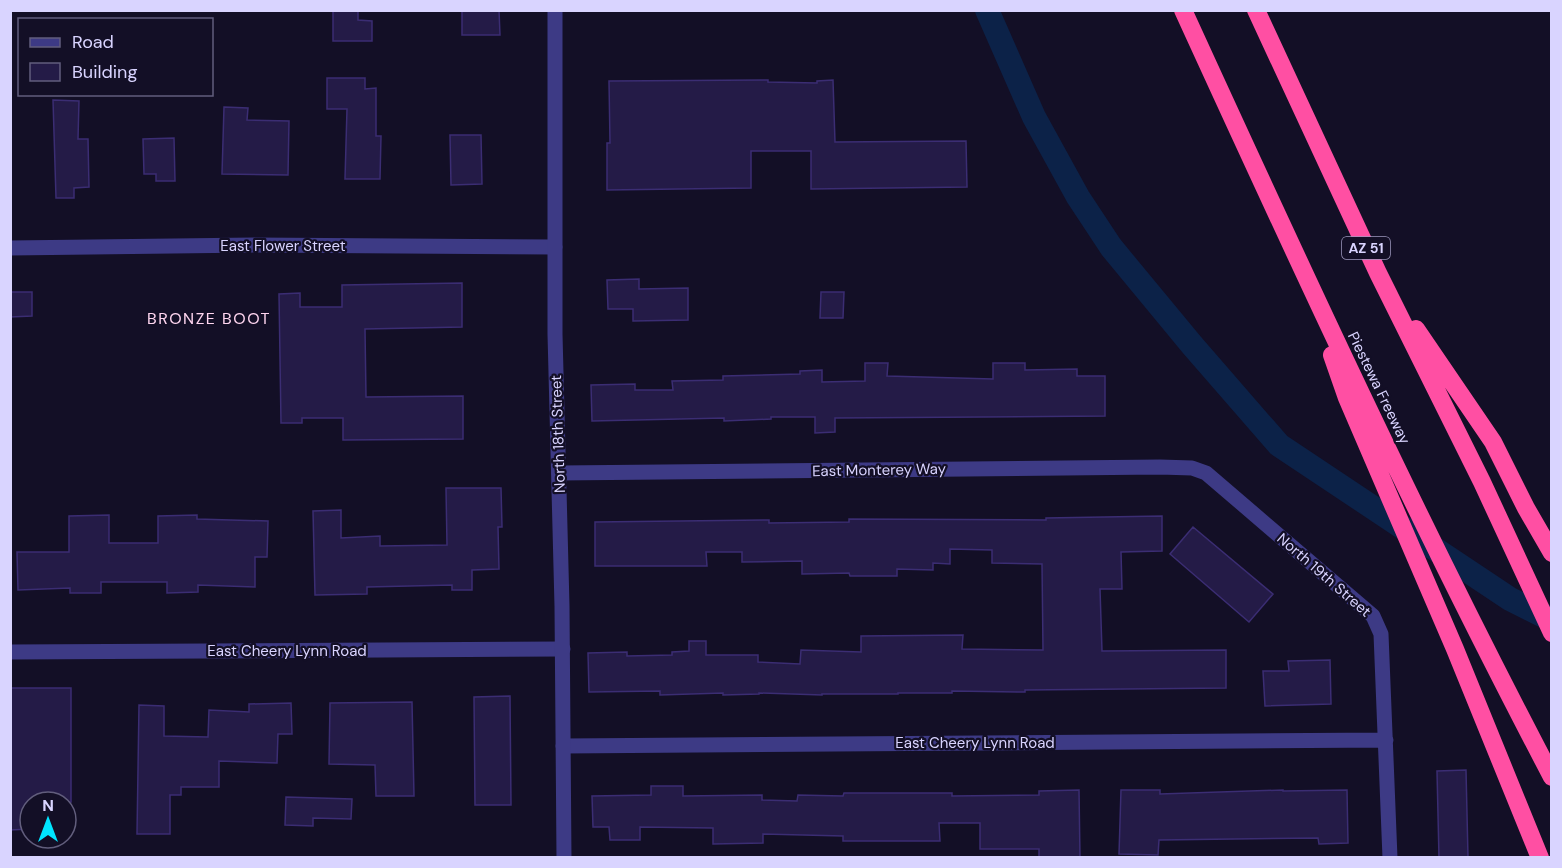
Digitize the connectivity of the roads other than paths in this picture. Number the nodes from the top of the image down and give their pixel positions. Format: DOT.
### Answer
graph roads {
  1 [pos="555,10"];
  2 [pos="1183,10"];
  3 [pos="1256,10"];
  4 [pos="555,247"];
  5 [pos="10,248"];
  6 [pos="1298,263"];
  7 [pos="1378,273"];
  8 [pos="1200,469"];
  9 [pos="559,473"];
  10 [pos="1551,553"];
  11 [pos="1551,633"];
  12 [pos="563,649"];
  13 [pos="10,652"];
  14 [pos="1386,740"];
  15 [pos="563,746"];
  16 [pos="1551,777"];
  17 [pos="564,858"];
  18 [pos="1390,858"];
  19 [pos="1540,858"];
  1 -- 4 [label="street, North 18th Street"];
  2 -- 6 [label="highway, Piestewa Freeway"];
  3 -- 7 [label="highway, AZ 51"];
  4 -- 5 [label="street, East Flower Street"];
  4 -- 9 [label="street, North 18th Street"];
  6 -- 16 [label="highway, Piestewa Freeway"];
  6 -- 19 [label="highway"];
  7 -- 10 [label="highway"];
  7 -- 11 [label="highway, AZ 51"];
  8 -- 9 [label="street, East Monterey Way"];
  8 -- 14 [label="street, North 19th Street"];
  9 -- 12 [label="street, North 18th Street"];
  12 -- 13 [label="street, East Cheery Lynn Road"];
  12 -- 15 [label="street, North 18th Street"];
  14 -- 15 [label="street, East Cheery Lynn Road"];
  14 -- 18 [label="street, North 19th Street"];
  15 -- 17 [label="street, North 18th Street"];
}
